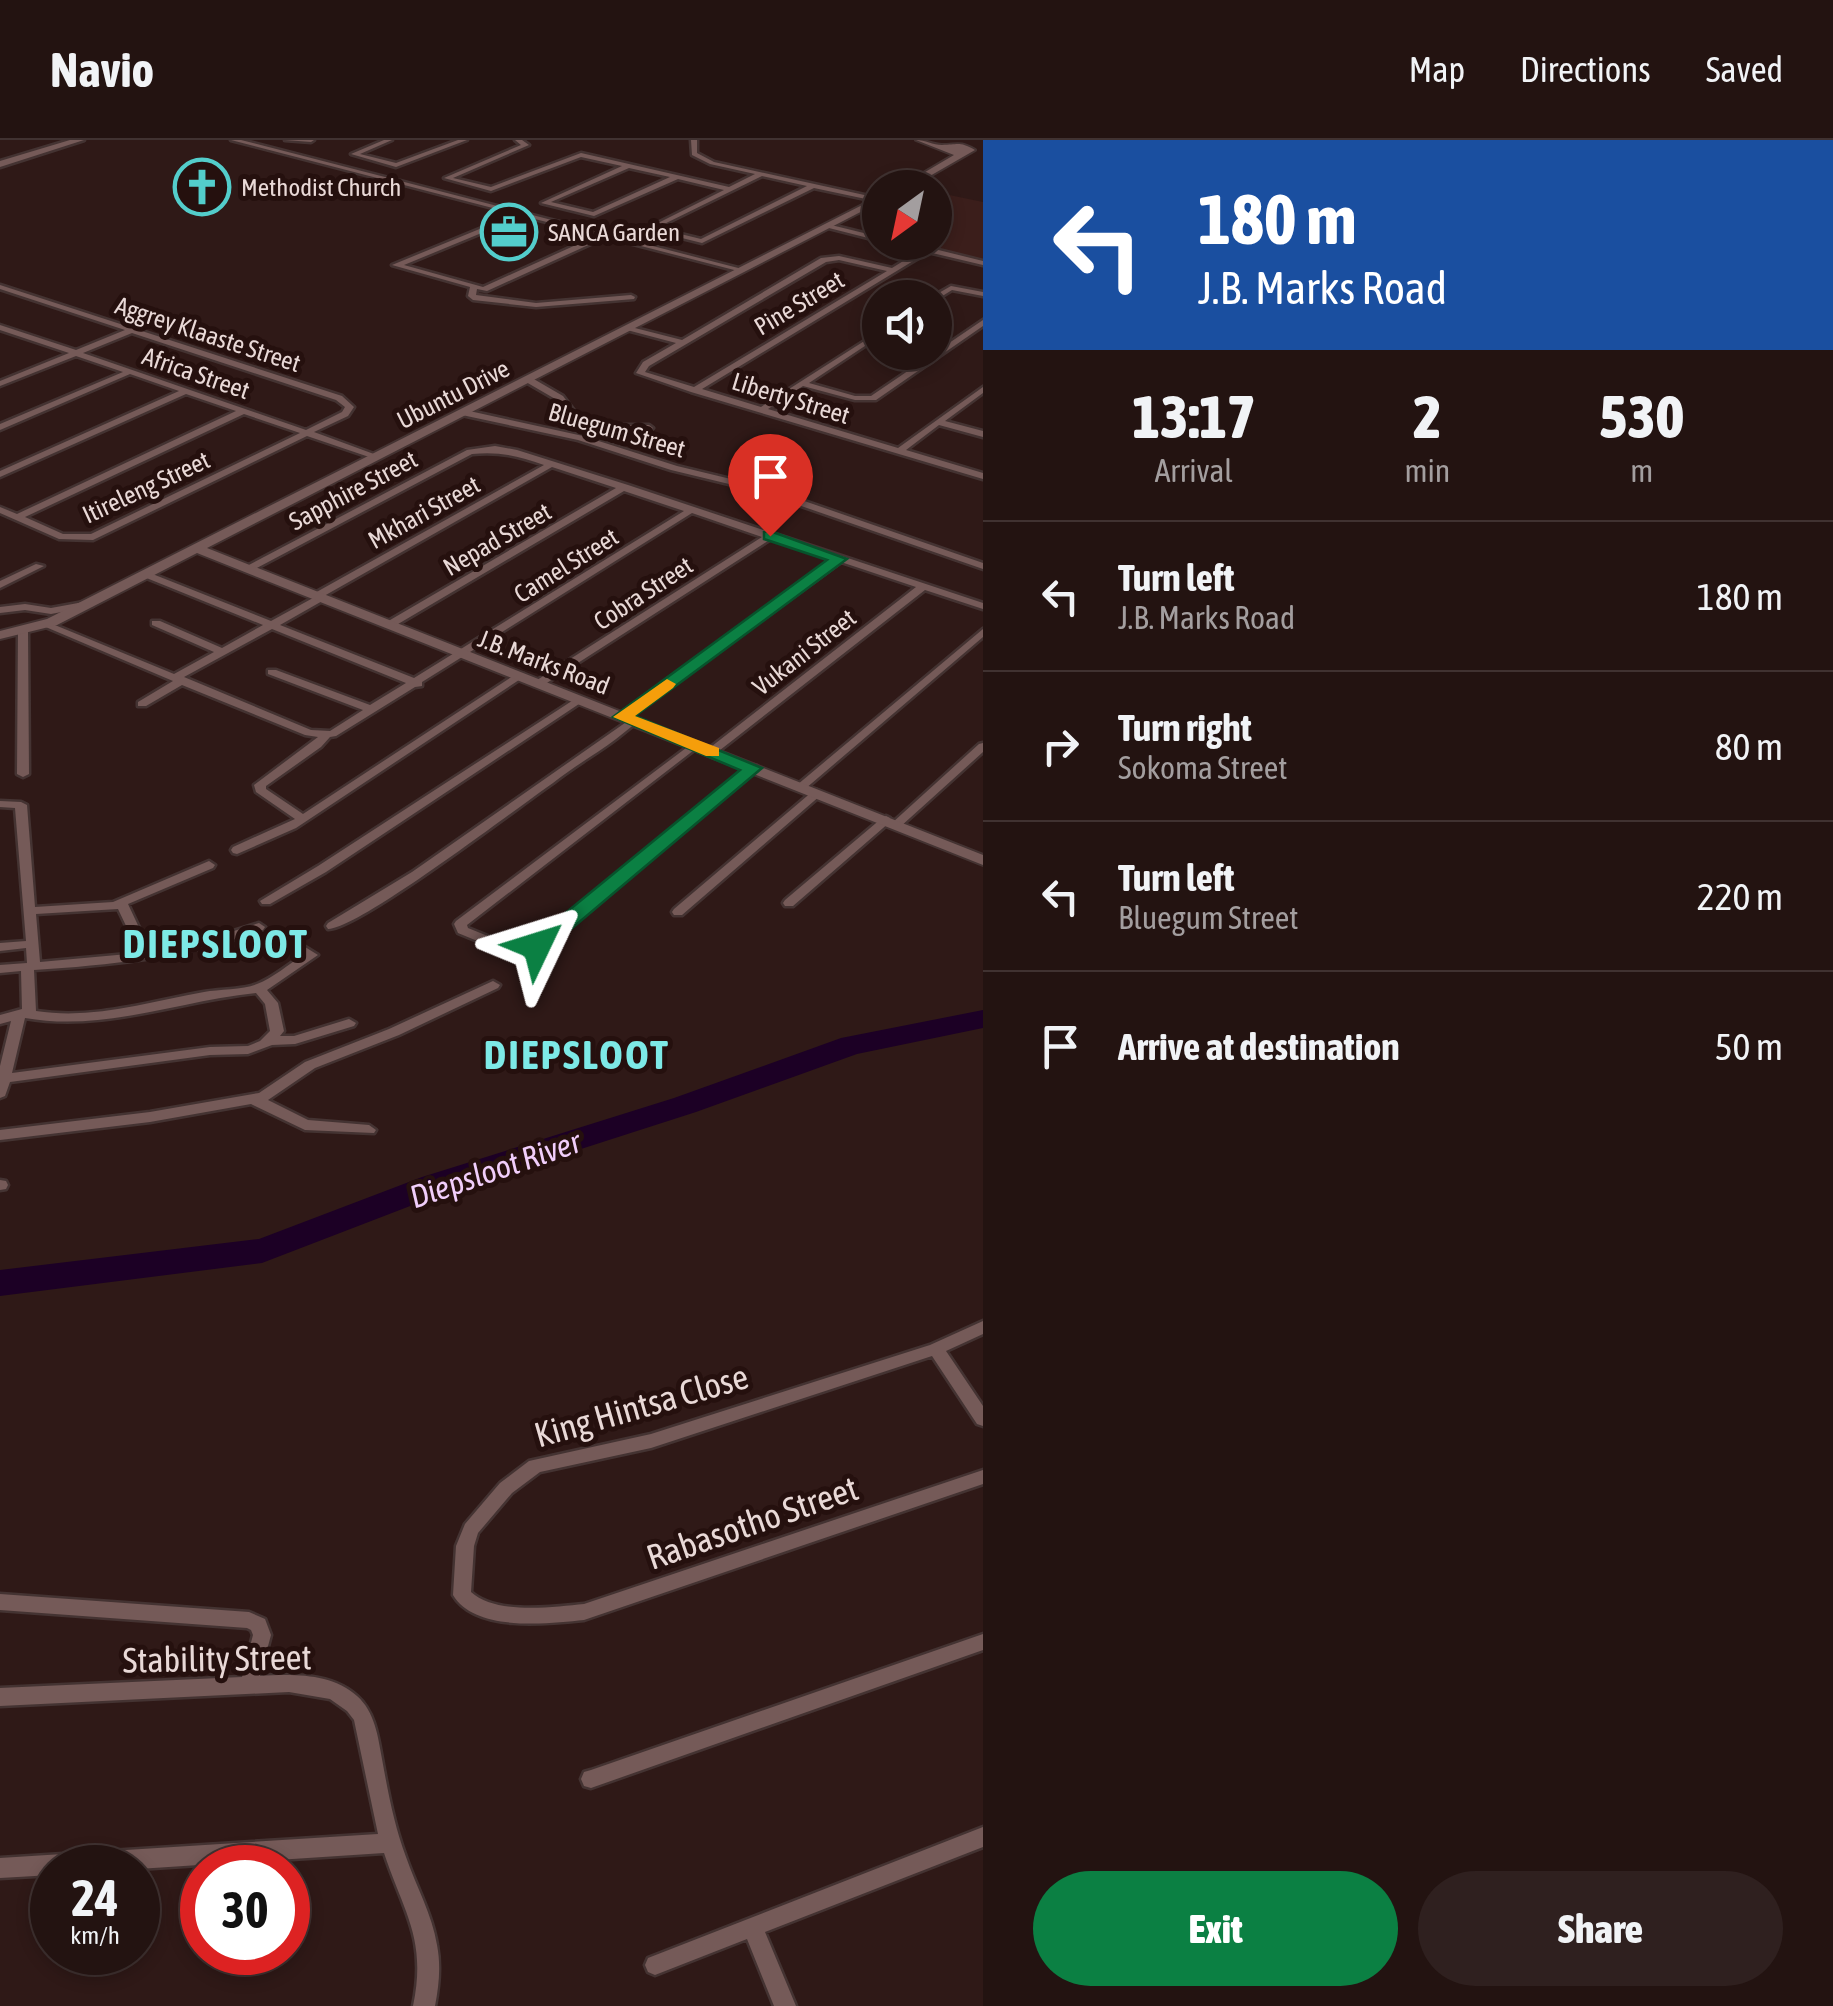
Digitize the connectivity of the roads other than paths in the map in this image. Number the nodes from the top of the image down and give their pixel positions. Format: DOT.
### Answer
graph roads {
  1 [pos="40,140"];
  2 [pos="80,140"];
  3 [pos="234,140"];
  4 [pos="288,140"];
  5 [pos="310,140"];
  6 [pos="389,140"];
  7 [pos="464,140"];
  8 [pos="518,140"];
  9 [pos="694,140"];
  10 [pos="920,140"];
  11 [pos="931,140"];
  12 [pos="955,144"];
  13 [pos="943,150"];
  14 [pos="966,150"];
  15 [pos="983,150"];
  16 [pos="0,152"];
  17 [pos="0,164"];
  18 [pos="629,166"];
  19 [pos="944,166"];
  20 [pos="936,170"];
  21 [pos="761,174"];
  22 [pos="677,178"];
  23 [pos="812,186"];
  24 [pos="729,189"];
  25 [pos="862,196"];
  26 [pos="862,208"];
  27 [pos="522,214"];
  28 [pos="826,226"];
  29 [pos="605,235"];
  30 [pos="862,235"];
  31 [pos="952,256"];
  32 [pos="909,260"];
  33 [pos="983,263"];
  34 [pos="742,270"];
  35 [pos="892,270"];
  36 [pos="0,287"];
  37 [pos="473,288"];
  38 [pos="952,288"];
  39 [pos="983,294"];
  40 [pos="631,296"];
  41 [pos="983,322"];
  42 [pos="0,328"];
  43 [pos="630,328"];
  44 [pos="130,330"];
  45 [pos="23,335"];
  46 [pos="12,340"];
  47 [pos="682,342"];
  48 [pos="862,345"];
  49 [pos="75,353"];
  50 [pos="129,372"];
  51 [pos="529,380"];
  52 [pos="0,384"];
  53 [pos="804,384"];
  54 [pos="983,389"];
  55 [pos="694,390"];
  56 [pos="186,391"];
  57 [pos="760,410"];
  58 [pos="243,411"];
  59 [pos="466,413"];
  60 [pos="938,422"];
  61 [pos="0,427"];
  62 [pos="648,428"];
  63 [pos="305,432"];
  64 [pos="983,434"];
  65 [pos="478,449"];
  66 [pos="899,451"];
  67 [pos="378,457"];
  68 [pos="552,464"];
  69 [pos="0,474"];
  70 [pos="983,476"];
  71 [pos="625,486"];
  72 [pos="0,510"];
  73 [pos="691,510"];
  74 [pos="18,517"];
  75 [pos="770,536"];
  76 [pos="199,549"];
  77 [pos="839,559"];
  78 [pos="39,566"];
  79 [pos="983,566"];
  80 [pos="248,569"];
  81 [pos="147,575"];
  82 [pos="924,587"];
  83 [pos="1,588"];
  84 [pos="318,597"];
  85 [pos="90,604"];
  86 [pos="983,606"];
  87 [pos="25,607"];
  88 [pos="0,610"];
  89 [pos="156,623"];
  90 [pos="46,625"];
  91 [pos="272,625"];
  92 [pos="389,625"];
  93 [pos="23,631"];
  94 [pos="983,632"];
  95 [pos="0,634"];
  96 [pos="222,652"];
  97 [pos="463,654"];
  98 [pos="272,672"];
  99 [pos="520,676"];
  100 [pos="180,678"];
  101 [pos="418,684"];
  102 [pos="538,684"];
  103 [pos="578,700"];
  104 [pos="142,704"];
  105 [pos="373,710"];
  106 [pos="627,719"];
  107 [pos="326,735"];
  108 [pos="694,745"];
  109 [pos="983,746"];
  110 [pos="711,752"];
  111 [pos="753,768"];
  112 [pos="22,774"];
  113 [pos="801,787"];
  114 [pos="817,793"];
  115 [pos="0,804"];
  116 [pos="304,819"];
  117 [pos="891,822"];
  118 [pos="238,850"];
  119 [pos="983,860"];
  120 [pos="209,866"];
  121 [pos="266,901"];
  122 [pos="789,903"];
  123 [pos="118,904"];
  124 [pos="32,911"];
  125 [pos="678,912"];
  126 [pos="332,926"];
  127 [pos="259,927"];
  128 [pos="284,938"];
  129 [pos="32,944"];
  130 [pos="496,944"];
  131 [pos="537,946"];
  132 [pos="0,948"];
  133 [pos="146,955"];
  134 [pos="31,967"];
  135 [pos="0,969"];
  136 [pos="494,986"];
  137 [pos="258,989"];
  138 [pos="23,1015"];
  139 [pos="0,1020"];
  140 [pos="350,1024"];
  141 [pos="272,1041"];
  142 [pos="1,1083"];
  143 [pos="253,1099"];
  144 [pos="369,1130"];
  145 [pos="0,1135"];
  146 [pos="983,1327"];
  147 [pos="936,1348"];
  148 [pos="983,1419"];
  149 [pos="983,1477"];
  150 [pos="0,1602"];
  151 [pos="540,1616"];
  152 [pos="983,1642"];
  153 [pos="249,1684"];
  154 [pos="0,1697"];
  155 [pos="590,1779"];
  156 [pos="983,1836"];
  157 [pos="390,1843"];
  158 [pos="0,1868"];
  159 [pos="752,1927"];
  160 [pos="655,1965"];
  161 [pos="424,2006"];
  162 [pos="785,2006"];
  1 -- 16 [label="main road"];
  2 -- 17 [label="main road"];
  3 -- 27 [label="street"];
  4 -- 5 [label="street"];
  6 -- 7 [label="street"];
  8 -- 18 [label="street"];
  9 -- 21 [label="street"];
  10 -- 13 [label="street"];
  11 -- 12 [label="street"];
  12 -- 13 [label="street"];
  12 -- 14 [label="street"];
  13 -- 14 [label="street"];
  13 -- 19 [label="street"];
  14 -- 15 [label="street"];
  14 -- 19 [label="street"];
  18 -- 22 [label="street"];
  18 -- 22 [label="street"];
  19 -- 20 [label="street"];
  21 -- 23 [label="street"];
  21 -- 24 [label="street"];
  22 -- 24 [label="street"];
  23 -- 24 [label="street"];
  23 -- 25 [label="street"];
  26 -- 28 [label="street, Ubuntu Drive"];
  27 -- 29 [label="street"];
  27 -- 37 [label="street"];
  28 -- 30 [label="street"];
  28 -- 34 [label="street, Ubuntu Drive"];
  29 -- 34 [label="street"];
  29 -- 37 [label="street"];
  31 -- 33 [label="street"];
  32 -- 35 [label="street, Pine Street"];
  34 -- 43 [label="street, Ubuntu Drive"];
  35 -- 47 [label="street, Liberty Street"];
  35 -- 55 [label="street, Pine Street"];
  36 -- 44 [label="street, Aggrey Klaaste Street"];
  37 -- 40 [label="street"];
  38 -- 39 [label="street"];
  41 -- 53 [label="street"];
  42 -- 45 [label="street, Africa Street"];
  43 -- 47 [label="street"];
  43 -- 51 [label="street, Ubuntu Drive"];
  44 -- 49 [label="street"];
  44 -- 63 [label="street, Aggrey Klaaste Street"];
  45 -- 46 [label="street"];
  45 -- 49 [label="street, Africa Street"];
  47 -- 55 [label="street, Liberty Street"];
  48 -- 53 [label="street"];
  49 -- 50 [label="street, Africa Street"];
  49 -- 52 [label="street"];
  50 -- 56 [label="street, Africa Street"];
  50 -- 61 [label="street"];
  51 -- 59 [label="street, Ubuntu Drive"];
  51 -- 62 [label="street"];
  53 -- 57 [label="street"];
  54 -- 60 [label="street"];
  55 -- 57 [label="street, Liberty Street"];
  56 -- 58 [label="street, Africa Street"];
  56 -- 69 [label="street"];
  57 -- 66 [label="street, Liberty Street"];
  58 -- 63 [label="street, Africa Street"];
  58 -- 74 [label="street"];
  59 -- 67 [label="street, Ubuntu Drive"];
  59 -- 79 [label="street, Bluegum Street"];
  60 -- 64 [label="street"];
  60 -- 66 [label="street"];
  63 -- 67 [label="street, Africa Street"];
  63 -- 74 [label="street, Itireleng Street"];
  65 -- 68 [label="street, Bluegum Street"];
  65 -- 80 [label="street, Sapphire Street"];
  66 -- 70 [label="street, Liberty Street"];
  67 -- 76 [label="street, Ubuntu Drive"];
  68 -- 71 [label="street, Bluegum Street"];
  68 -- 84 [label="street, Mkhari Street"];
  71 -- 73 [label="street, Bluegum Street"];
  71 -- 92 [label="street, Nepad Street"];
  72 -- 74 [label="street, Itireleng Street"];
  73 -- 75 [label="street, Bluegum Street"];
  73 -- 97 [label="street, Camel Street"];
  75 -- 77 [label="street, Bluegum Street"];
  75 -- 102 [label="street, Cobra Street"];
  76 -- 80 [label="street, J.B. Marks Road"];
  76 -- 81 [label="street, Ubuntu Drive"];
  77 -- 82 [label="street, Bluegum Street"];
  77 -- 106 [label="street"];
  78 -- 83 [label="street"];
  80 -- 84 [label="street, J.B. Marks Road"];
  81 -- 85 [label="street, Ubuntu Drive"];
  81 -- 91 [label="street"];
  82 -- 86 [label="street, Bluegum Street"];
  82 -- 110 [label="street, Vukani Street"];
  83 -- 87 [label="street"];
  84 -- 91 [label="street, Mkhari Street"];
  84 -- 92 [label="street, J.B. Marks Road"];
  85 -- 87 [label="street"];
  85 -- 90 [label="street, Ubuntu Drive"];
  87 -- 88 [label="street"];
  89 -- 96 [label="street"];
  90 -- 93 [label="street"];
  90 -- 100 [label="street"];
  91 -- 96 [label="street, Mkhari Street"];
  91 -- 101 [label="street"];
  92 -- 97 [label="street, J.B. Marks Road"];
  93 -- 95 [label="street"];
  93 -- 112 [label="street"];
  94 -- 113 [label="street"];
  96 -- 100 [label="street, Mkhari Street"];
  97 -- 99 [label="street, J.B. Marks Road"];
  97 -- 101 [label="street, Camel Street"];
  98 -- 105 [label="street"];
  99 -- 102 [label="street, J.B. Marks Road"];
  99 -- 116 [label="street"];
  100 -- 104 [label="street, Mkhari Street"];
  100 -- 107 [label="street"];
  101 -- 105 [label="street, Camel Street"];
  102 -- 103 [label="street, J.B. Marks Road"];
  103 -- 106 [label="street, J.B. Marks Road"];
  103 -- 121 [label="street"];
  105 -- 107 [label="street, Camel Street"];
  106 -- 108 [label="street, J.B. Marks Road"];
  106 -- 126 [label="street"];
  107 -- 116 [label="street, Camel Street"];
  108 -- 110 [label="street, J.B. Marks Road"];
  108 -- 130 [label="street"];
  109 -- 117 [label="street"];
  110 -- 111 [label="street, J.B. Marks Road"];
  111 -- 113 [label="street, J.B. Marks Road"];
  111 -- 131 [label="street"];
  113 -- 114 [label="street, J.B. Marks Road"];
  114 -- 117 [label="street, J.B. Marks Road"];
  114 -- 125 [label="street"];
  115 -- 124 [label="street"];
  116 -- 118 [label="street"];
  117 -- 119 [label="street, J.B. Marks Road"];
  117 -- 122 [label="street"];
  120 -- 123 [label="street"];
  123 -- 124 [label="street"];
  123 -- 133 [label="street"];
  124 -- 129 [label="street"];
  127 -- 133 [label="street"];
  128 -- 137 [label="street"];
  129 -- 132 [label="street"];
  129 -- 134 [label="street"];
  133 -- 134 [label="street"];
  134 -- 135 [label="street"];
  134 -- 138 [label="street"];
  136 -- 143 [label="street"];
  137 -- 138 [label="street"];
  137 -- 141 [label="street"];
  138 -- 139 [label="street"];
  138 -- 142 [label="street"];
  140 -- 141 [label="street"];
  141 -- 142 [label="street"];
  143 -- 144 [label="street"];
  143 -- 145 [label="street"];
  146 -- 147 [label="street, King Hintsa Close"];
  147 -- 148 [label="street"];
  147 -- 151 [label="street, King Hintsa Close"];
  149 -- 151 [label="street, Rabasotho Street"];
  150 -- 153 [label="street"];
  152 -- 155 [label="street"];
  153 -- 154 [label="street, Stability Street"];
  153 -- 157 [label="street, Stability Street"];
  156 -- 159 [label="street"];
  157 -- 158 [label="street"];
  157 -- 161 [label="street, Stability Street"];
  159 -- 160 [label="street"];
  159 -- 162 [label="street"];
}
